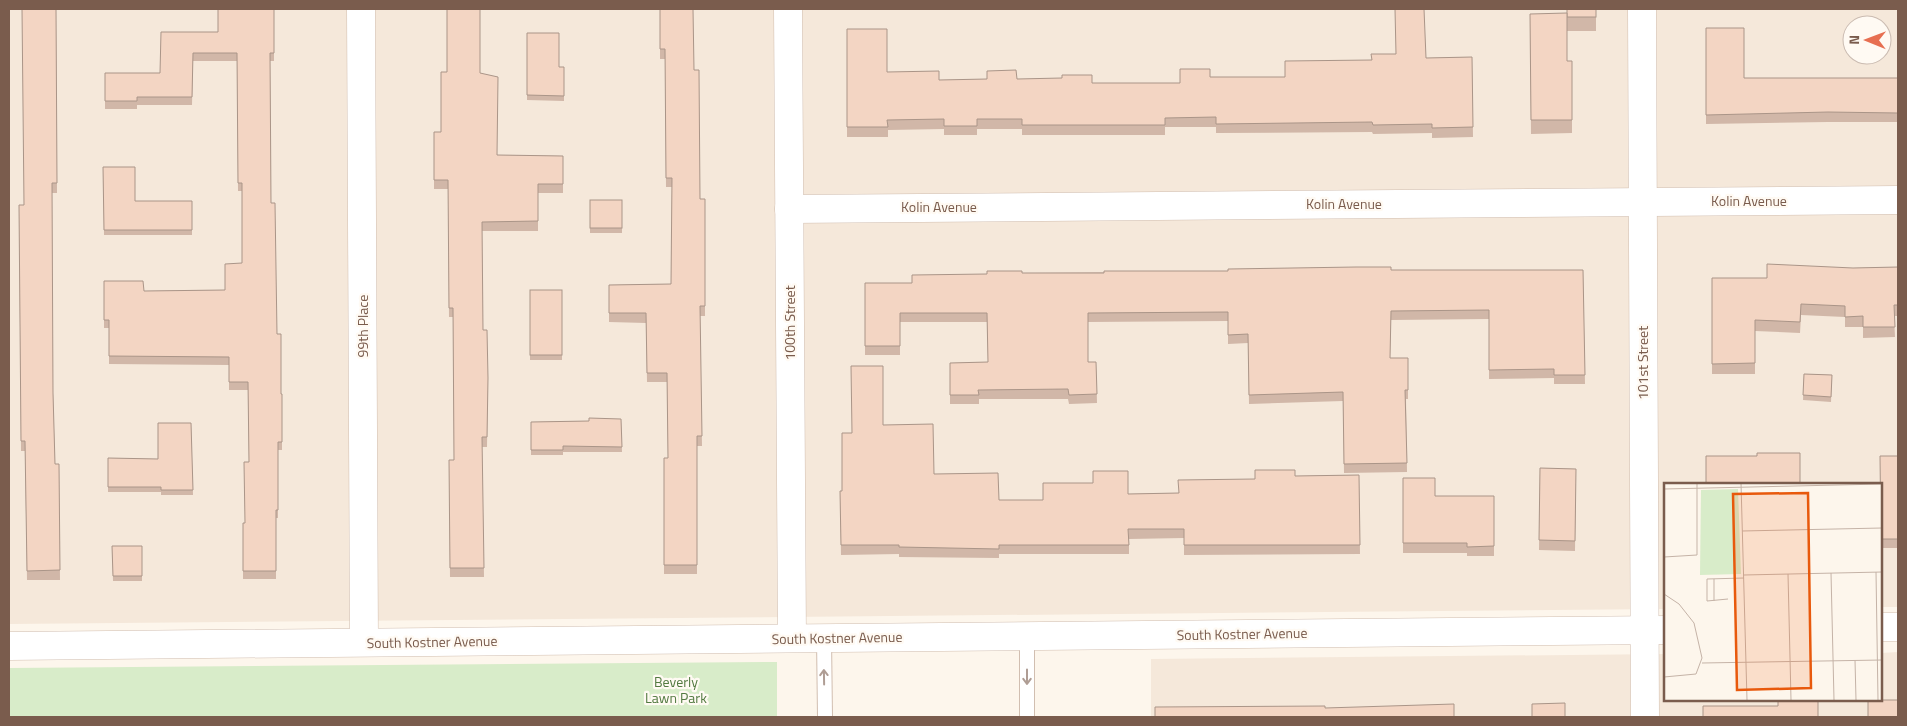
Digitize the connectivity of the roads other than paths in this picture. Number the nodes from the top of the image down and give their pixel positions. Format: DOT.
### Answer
graph roads {
  1 [pos="361,9"];
  2 [pos="788,9"];
  3 [pos="1642,9"];
  4 [pos="1898,200"];
  5 [pos="1642,202"];
  6 [pos="789,209"];
  7 [pos="1898,627"];
  8 [pos="1882,628"];
  9 [pos="1655,630"];
  10 [pos="1027,636"];
  11 [pos="792,638"];
  12 [pos="824,638"];
  13 [pos="364,642"];
  14 [pos="9,646"];
  15 [pos="825,717"];
  16 [pos="1027,717"];
  17 [pos="1645,717"];
  1 -- 13 [label="street, 99th Place"];
  2 -- 6 [label="street, 100th Street"];
  3 -- 5 [label="street, 101st Street"];
  4 -- 5 [label="street, Kolin Avenue"];
  5 -- 6 [label="street, Kolin Avenue"];
  5 -- 9 [label="street, 101st Street"];
  6 -- 11 [label="street, 100th Street"];
  7 -- 8 [label="street"];
  9 -- 10 [label="street, South Kostner Avenue"];
  9 -- 17 [label="street, 101st Street"];
  10 -- 12 [label="street, South Kostner Avenue"];
  10 -- 16 [label="lane, one-way"];
  11 -- 12 [label="street, South Kostner Avenue"];
  11 -- 13 [label="street, South Kostner Avenue"];
  15 -- 12 [label="lane, one-way"];
  13 -- 14 [label="street, South Kostner Avenue"];
}
